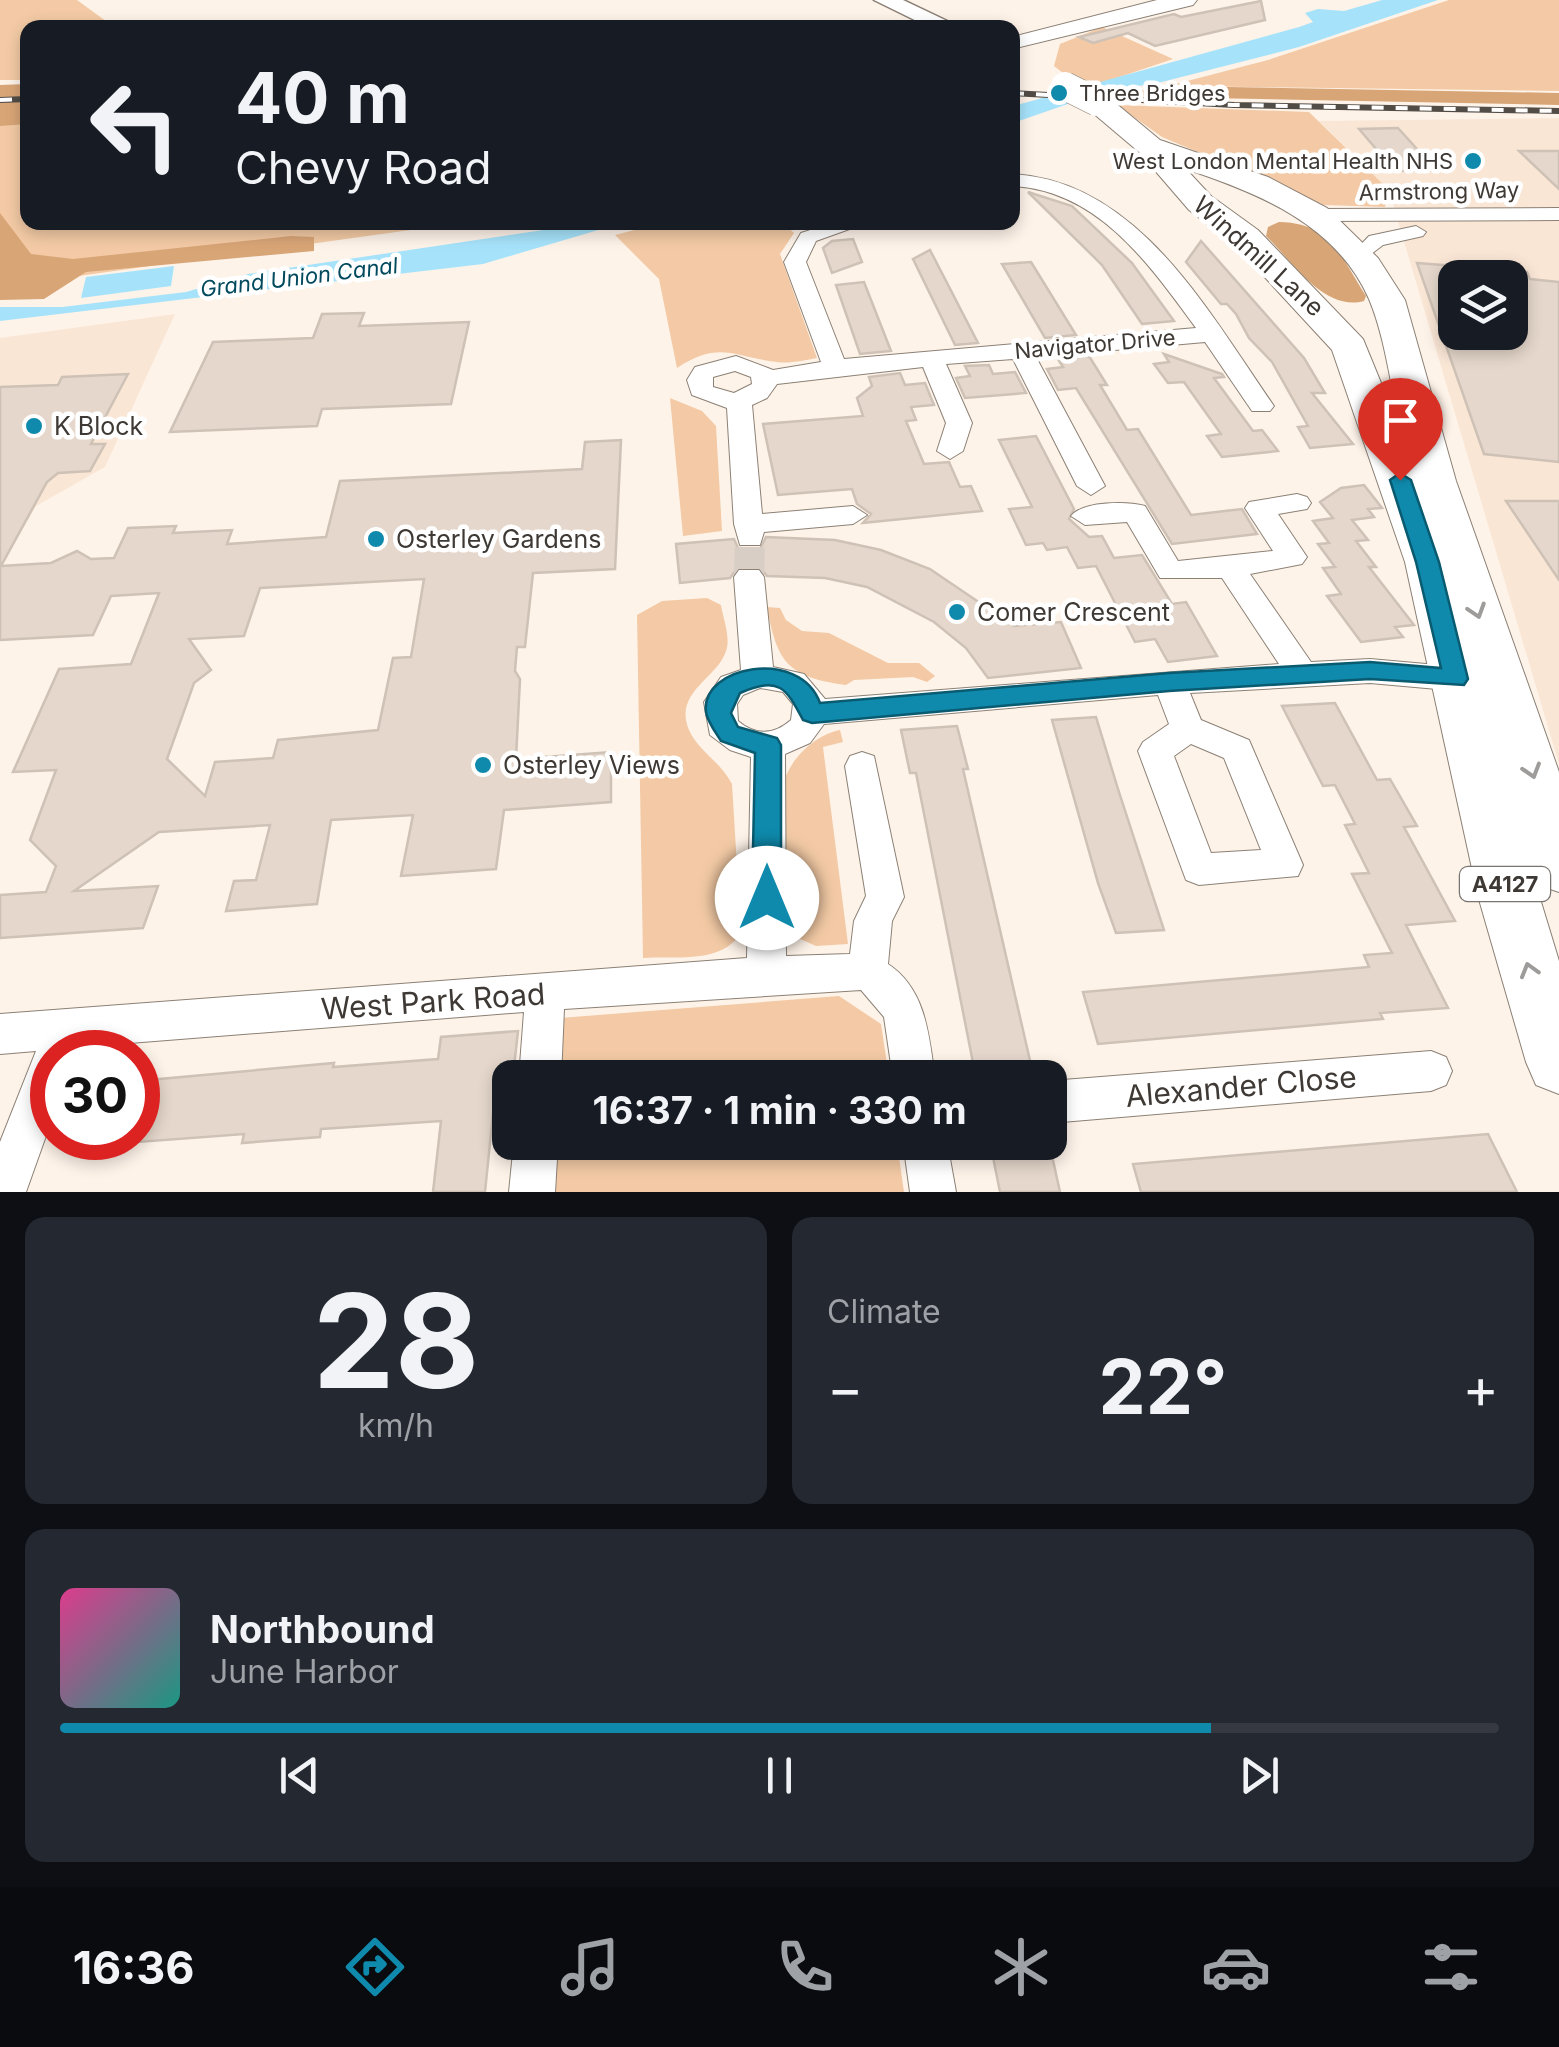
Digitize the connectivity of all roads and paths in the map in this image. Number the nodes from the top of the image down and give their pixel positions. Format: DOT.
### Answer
graph roads {
  1 [pos="885,0"];
  2 [pos="1185,0"];
  3 [pos="932,20"];
  4 [pos="1026,47"];
  5 [pos="1149,146"];
  6 [pos="1020,180"];
  7 [pos="1559,214"];
  8 [pos="1319,215"];
  9 [pos="1559,228"];
  10 [pos="832,230"];
  11 [pos="1238,232"];
  12 [pos="1362,255"];
  13 [pos="1387,300"];
  14 [pos="1318,308"];
  15 [pos="1212,334"];
  16 [pos="1021,351"];
  17 [pos="931,358"];
  18 [pos="834,367"];
  19 [pos="766,378"];
  20 [pos="739,400"];
  21 [pos="1260,406"];
  22 [pos="950,450"];
  23 [pos="1091,486"];
  24 [pos="1296,503"];
  25 [pos="853,514"];
  26 [pos="1085,516"];
  27 [pos="1230,568"];
  28 [pos="749,577"];
  29 [pos="1302,674"];
  30 [pos="758,676"];
  31 [pos="1169,682"];
  32 [pos="1480,682"];
  33 [pos="812,713"];
  34 [pos="1188,729"];
  35 [pos="768,745"];
  36 [pos="862,766"];
  37 [pos="1559,867"];
  38 [pos="867,972"];
  39 [pos="766,975"];
  40 [pos="545,992"];
  41 [pos="0,1034"];
  42 [pos="160,1036"];
  43 [pos="30,1041"];
  44 [pos="541,1060"];
  45 [pos="911,1060"];
  46 [pos="1559,1062"];
  47 [pos="1431,1071"];
  48 [pos="1067,1101"];
  49 [pos="30,1121"];
  50 [pos="535,1160"];
  51 [pos="928,1160"];
  52 [pos="3,1192"];
  53 [pos="532,1192"];
  54 [pos="934,1192"];
  1 -- 3 [label="main road"];
  2 -- 4 [label="main road, A4127"];
  4 -- 5 [label="main road, Windmill Lane / A4127, bridge"];
  5 -- 8 [label="main road, Windmill Lane / A4127"];
  5 -- 11 [label="main road, Windmill Lane / A4127"];
  6 -- 15 [label="street, Navigator Drive"];
  7 -- 8 [label="street, Armstrong Way"];
  8 -- 11 [label="main road"];
  8 -- 12 [label="main road, Windmill Lane / A4127"];
  9 -- 12 [label="street, Armstrong Way"];
  10 -- 18 [label="street"];
  11 -- 14 [label="main road, Windmill Lane / A4127"];
  12 -- 13 [label="main road, Windmill Lane / A4127"];
  13 -- 14 [label="main road"];
  13 -- 32 [label="main road, Windmill Lane / A4127, one-way"];
  14 -- 32 [label="main road, Windmill Lane / A4127"];
  15 -- 16 [label="street, Navigator Drive"];
  15 -- 21 [label="street"];
  16 -- 17 [label="street, Navigator Drive"];
  16 -- 23 [label="street"];
  17 -- 18 [label="street, Navigator Drive"];
  17 -- 22 [label="street"];
  18 -- 19 [label="street, Navigator Drive"];
  19 -- 20 [label="street"];
  19 -- 20 [label="street"];
  20 -- 25 [label="street"];
  24 -- 27 [label="street"];
  26 -- 27 [label="street"];
  27 -- 29 [label="street"];
  28 -- 30 [label="street"];
  29 -- 31 [label="street"];
  29 -- 32 [label="street"];
  30 -- 33 [label="street"];
  30 -- 35 [label="street"];
  31 -- 33 [label="street"];
  31 -- 34 [label="street"];
  32 -- 37 [label="main road, Windmill Lane / A4127, one-way"];
  46 -- 32 [label="main road, Windmill Lane / A4127, one-way"];
  33 -- 35 [label="street"];
  35 -- 39 [label="street"];
  36 -- 38 [label="street"];
  38 -- 39 [label="street, West Park Road"];
  38 -- 45 [label="street"];
  39 -- 40 [label="street, West Park Road"];
  40 -- 42 [label="street, West Park Road"];
  40 -- 44 [label="street"];
  41 -- 43 [label="street, West Park Road"];
  47 -- 48 [label="street, Alexander Close"];
  49 -- 52 [label="street"];
  50 -- 53 [label="street"];
  51 -- 54 [label="street"];
}
